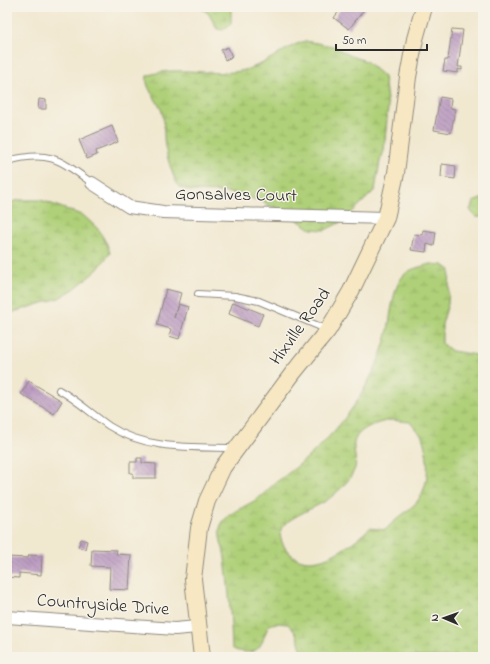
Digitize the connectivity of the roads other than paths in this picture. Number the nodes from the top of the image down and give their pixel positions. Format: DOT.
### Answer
graph roads {
  1 [pos="424,7"];
  2 [pos="7,161"];
  3 [pos="92,183"];
  4 [pos="386,218"];
  5 [pos="198,294"];
  6 [pos="328,330"];
  7 [pos="59,390"];
  8 [pos="238,448"];
  9 [pos="7,617"];
  10 [pos="197,627"];
  11 [pos="202,657"];
  1 -- 4 [label="street, Hixville Road"];
  2 -- 3 [label="lane"];
  3 -- 4 [label="street, Gonsalves Court"];
  4 -- 6 [label="street, Hixville Road"];
  5 -- 6 [label="lane"];
  6 -- 8 [label="street, Hixville Road"];
  7 -- 8 [label="lane"];
  8 -- 10 [label="street, Hixville Road"];
  9 -- 10 [label="street, Countryside Drive"];
  10 -- 11 [label="street, Hixville Road"];
}
